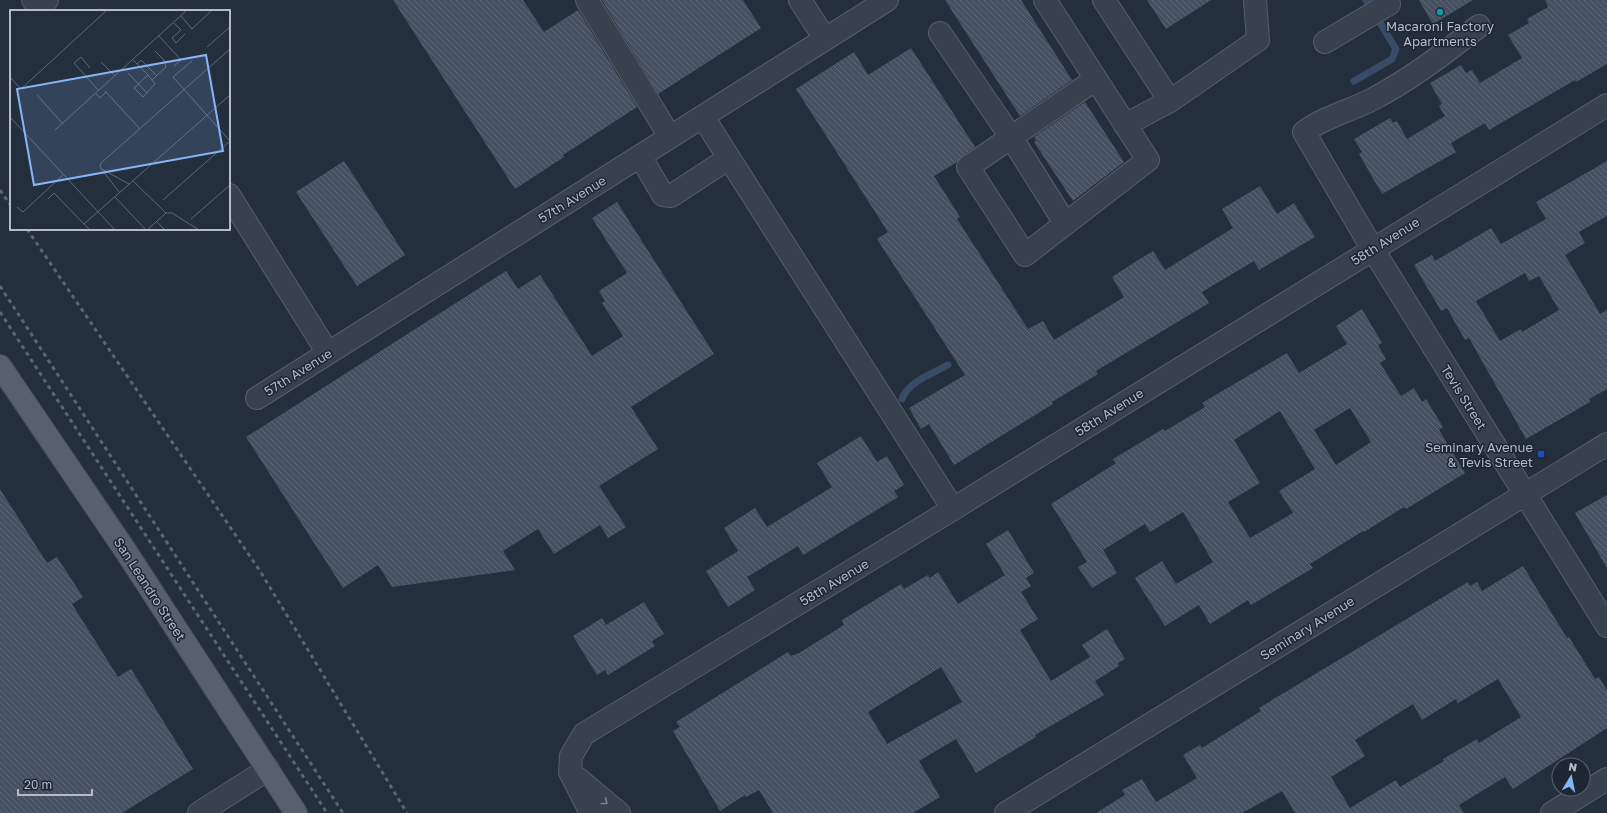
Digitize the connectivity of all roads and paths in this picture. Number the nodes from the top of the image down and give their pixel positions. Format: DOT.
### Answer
graph roads {
  1 [pos="33,0"];
  2 [pos="48,0"];
  3 [pos="587,0"];
  4 [pos="800,0"];
  5 [pos="887,0"];
  6 [pos="1045,0"];
  7 [pos="1104,0"];
  8 [pos="1255,0"];
  9 [pos="1386,0"];
  10 [pos="1479,26"];
  11 [pos="940,33"];
  12 [pos="825,39"];
  13 [pos="1325,42"];
  14 [pos="1096,79"];
  15 [pos="1170,101"];
  16 [pos="1607,104"];
  17 [pos="703,118"];
  18 [pos="1126,125"];
  19 [pos="670,137"];
  20 [pos="1011,137"];
  21 [pos="640,156"];
  22 [pos="729,158"];
  23 [pos="230,197"];
  24 [pos="1065,223"];
  25 [pos="1372,248"];
  26 [pos="328,353"];
  27 [pos="0,366"];
  28 [pos="257,398"];
  29 [pos="1607,444"];
  30 [pos="1524,494"];
  31 [pos="952,509"];
  32 [pos="1607,626"];
  33 [pos="268,769"];
  34 [pos="570,772"];
  35 [pos="1607,779"];
  36 [pos="199,813"];
  37 [pos="296,813"];
  38 [pos="591,813"];
  39 [pos="620,813"];
  40 [pos="1006,813"];
  41 [pos="1552,813"];
  1 -- 2 [label="street"];
  3 -- 19 [label="street"];
  4 -- 12 [label="street"];
  5 -- 12 [label="street, 57th Avenue"];
  6 -- 14 [label="street"];
  7 -- 15 [label="street"];
  8 -- 15 [label="street"];
  9 -- 13 [label="street"];
  10 -- 25 [label="street, Tevis Street"];
  11 -- 20 [label="street"];
  12 -- 17 [label="street, 57th Avenue"];
  14 -- 18 [label="street"];
  14 -- 20 [label="street"];
  15 -- 18 [label="street"];
  16 -- 25 [label="street, 58th Avenue"];
  17 -- 19 [label="street, 57th Avenue"];
  17 -- 22 [label="street"];
  18 -- 24 [label="street"];
  19 -- 21 [label="street, 57th Avenue"];
  20 -- 24 [label="street"];
  20 -- 24 [label="street"];
  21 -- 22 [label="street"];
  21 -- 26 [label="street, 57th Avenue"];
  22 -- 31 [label="street"];
  23 -- 26 [label="street"];
  25 -- 30 [label="street, Tevis Street"];
  25 -- 31 [label="street, 58th Avenue"];
  26 -- 28 [label="street, 57th Avenue"];
  27 -- 33 [label="main road, San Leandro Street"];
  29 -- 30 [label="street, Seminary Avenue"];
  30 -- 32 [label="street, Tevis Street"];
  30 -- 40 [label="street, Seminary Avenue"];
  31 -- 34 [label="street, 58th Avenue"];
  33 -- 36 [label="street"];
  33 -- 37 [label="main road, San Leandro Street"];
  34 -- 38 [label="street"];
  34 -- 39 [label="street, one-way"];
  35 -- 41 [label="street"];
}
